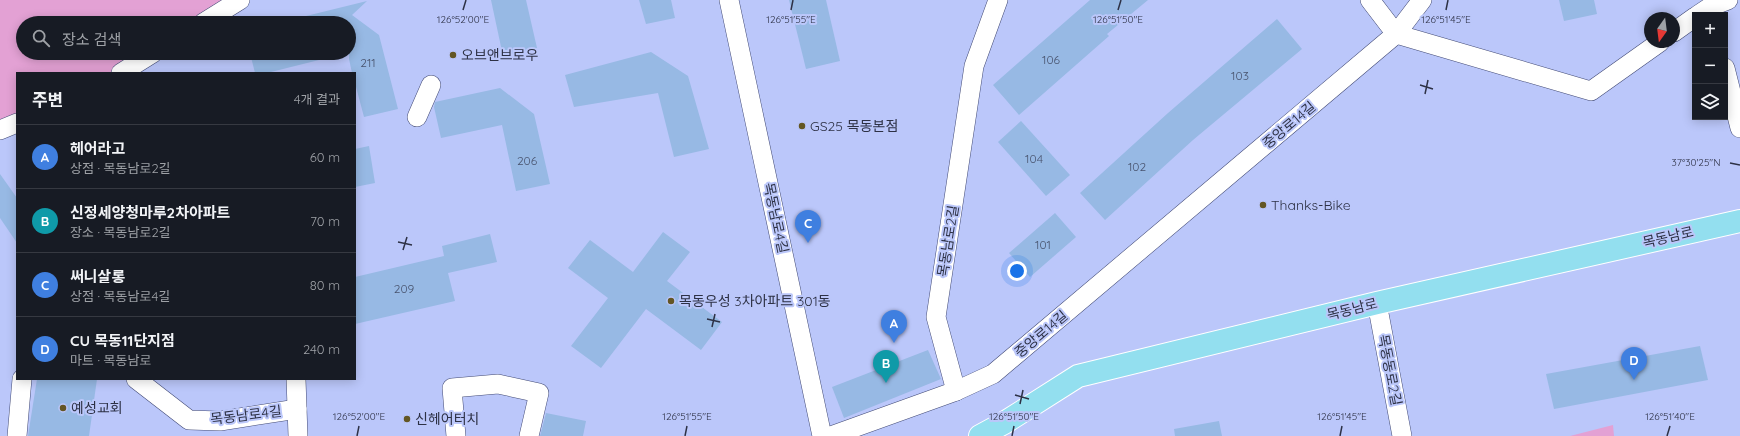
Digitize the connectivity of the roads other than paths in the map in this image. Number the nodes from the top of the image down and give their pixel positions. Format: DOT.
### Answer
graph roads {
  1 [pos="240,0"];
  2 [pos="729,0"];
  3 [pos="998,0"];
  4 [pos="1370,0"];
  5 [pos="1422,0"];
  6 [pos="1728,0"];
  7 [pos="1707,12"];
  8 [pos="214,16"];
  9 [pos="1692,21"];
  10 [pos="1680,28"];
  11 [pos="1396,34"];
  12 [pos="1651,48"];
  13 [pos="142,60"];
  14 [pos="123,72"];
  15 [pos="1728,80"];
  16 [pos="431,85"];
  17 [pos="417,117"];
  18 [pos="16,123"];
  19 [pos="1740,128"];
  20 [pos="0,130"];
  21 [pos="1740,220"];
  22 [pos="1377,303"];
  23 [pos="1383,334"];
  24 [pos="22,380"];
  25 [pos="137,380"];
  26 [pos="296,380"];
  27 [pos="956,391"];
  28 [pos="1380,396"];
  29 [pos="297,408"];
  30 [pos="17,436"];
  31 [pos="298,436"];
  32 [pos="456,436"];
  33 [pos="529,436"];
  34 [pos="822,436"];
  35 [pos="831,436"];
  36 [pos="980,436"];
  37 [pos="1402,436"];
  1 -- 8 [label="street"];
  2 -- 34 [label="street, 목동남로4길"];
  3 -- 27 [label="street, 목동남로2길"];
  4 -- 11 [label="street"];
  5 -- 11 [label="street, 중앙로14길"];
  6 -- 7 [label="street"];
  9 -- 10 [label="street"];
  11 -- 12 [label="street"];
  11 -- 27 [label="street, 중앙로14길"];
  13 -- 14 [label="street"];
  15 -- 19 [label="street"];
  16 -- 17 [label="street"];
  18 -- 20 [label="street"];
  21 -- 22 [label="main road, 목동남로"];
  22 -- 23 [label="street, 목동동로2길"];
  22 -- 36 [label="main road, 목동남로"];
  23 -- 28 [label="street"];
  23 -- 37 [label="street, 목동동로2길"];
  24 -- 30 [label="street"];
  25 -- 29 [label="street, 목동남로4길"];
  26 -- 29 [label="street, 목동남로4길"];
  27 -- 35 [label="street"];
  29 -- 31 [label="street, 목동남로4길"];
  32 -- 33 [label="street"];
}
